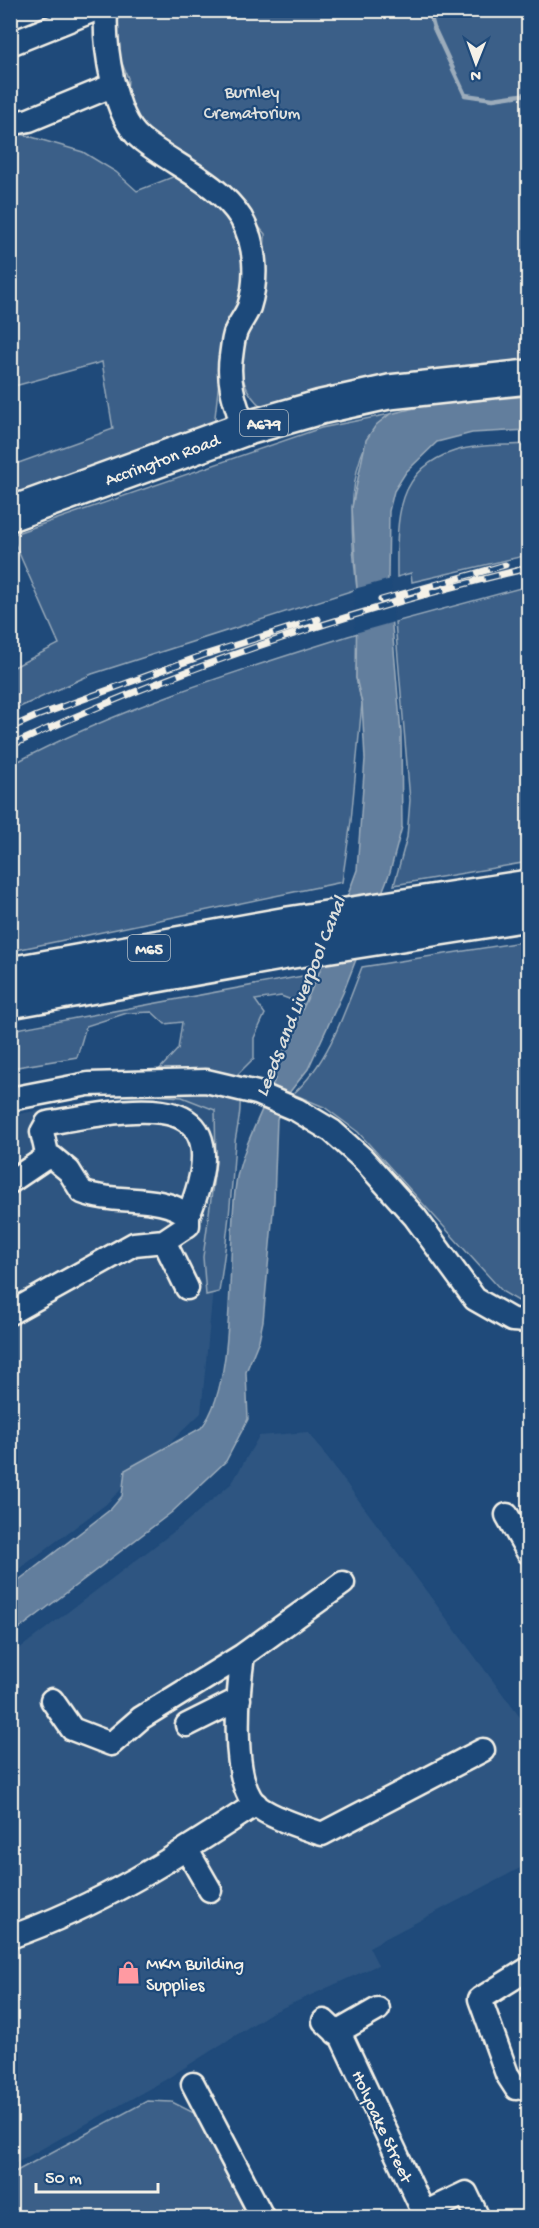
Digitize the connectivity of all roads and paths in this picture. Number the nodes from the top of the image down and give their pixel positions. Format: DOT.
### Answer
graph roads {
  1 [pos="94,10"];
  2 [pos="106,10"];
  3 [pos="10,44"];
  4 [pos="114,85"];
  5 [pos="10,124"];
  6 [pos="528,377"];
  7 [pos="244,429"];
  8 [pos="10,514"];
  9 [pos="528,887"];
  10 [pos="528,914"];
  11 [pos="414,918"];
  12 [pos="287,938"];
  13 [pos="10,974"];
  14 [pos="10,1001"];
  15 [pos="10,1099"];
  16 [pos="48,1158"];
  17 [pos="10,1182"];
  18 [pos="188,1216"];
  19 [pos="164,1241"];
  20 [pos="187,1288"];
  21 [pos="10,1313"];
  22 [pos="520,1321"];
  23 [pos="507,1515"];
  24 [pos="528,1552"];
  25 [pos="343,1583"];
  26 [pos="243,1655"];
  27 [pos="238,1699"];
  28 [pos="52,1700"];
  29 [pos="187,1725"];
  30 [pos="483,1750"];
  31 [pos="256,1804"];
  32 [pos="187,1850"];
  33 [pos="210,1890"];
  34 [pos="13,1930"];
  35 [pos="528,1969"];
  36 [pos="378,2009"];
  37 [pos="193,2084"];
  38 [pos="528,2086"];
  39 [pos="263,2217"];
  40 [pos="478,2217"];
  1 -- 3 [label="street"];
  2 -- 4 [label="street"];
  4 -- 5 [label="street"];
  4 -- 7 [label="street"];
  6 -- 7 [label="highway, Accrington Road / A679"];
  7 -- 8 [label="highway, Accrington Road / A679"];
  9 -- 11 [label="highway, M65"];
  10 -- 11 [label="highway, M65"];
  11 -- 12 [label="highway, M65"];
  12 -- 13 [label="highway, M65"];
  12 -- 14 [label="highway, M65"];
  15 -- 22 [label="street"];
  16 -- 17 [label="street"];
  16 -- 18 [label="street"];
  16 -- 18 [label="street"];
  18 -- 19 [label="street"];
  19 -- 20 [label="street"];
  19 -- 21 [label="street"];
  23 -- 24 [label="street"];
  25 -- 26 [label="street"];
  26 -- 27 [label="street"];
  26 -- 28 [label="street"];
  27 -- 29 [label="street"];
  27 -- 31 [label="street"];
  30 -- 31 [label="street"];
  31 -- 32 [label="street"];
  32 -- 33 [label="street"];
  32 -- 34 [label="street"];
  35 -- 38 [label="street"];
  36 -- 40 [label="street, Holyoake Street"];
  37 -- 39 [label="street"];
}
